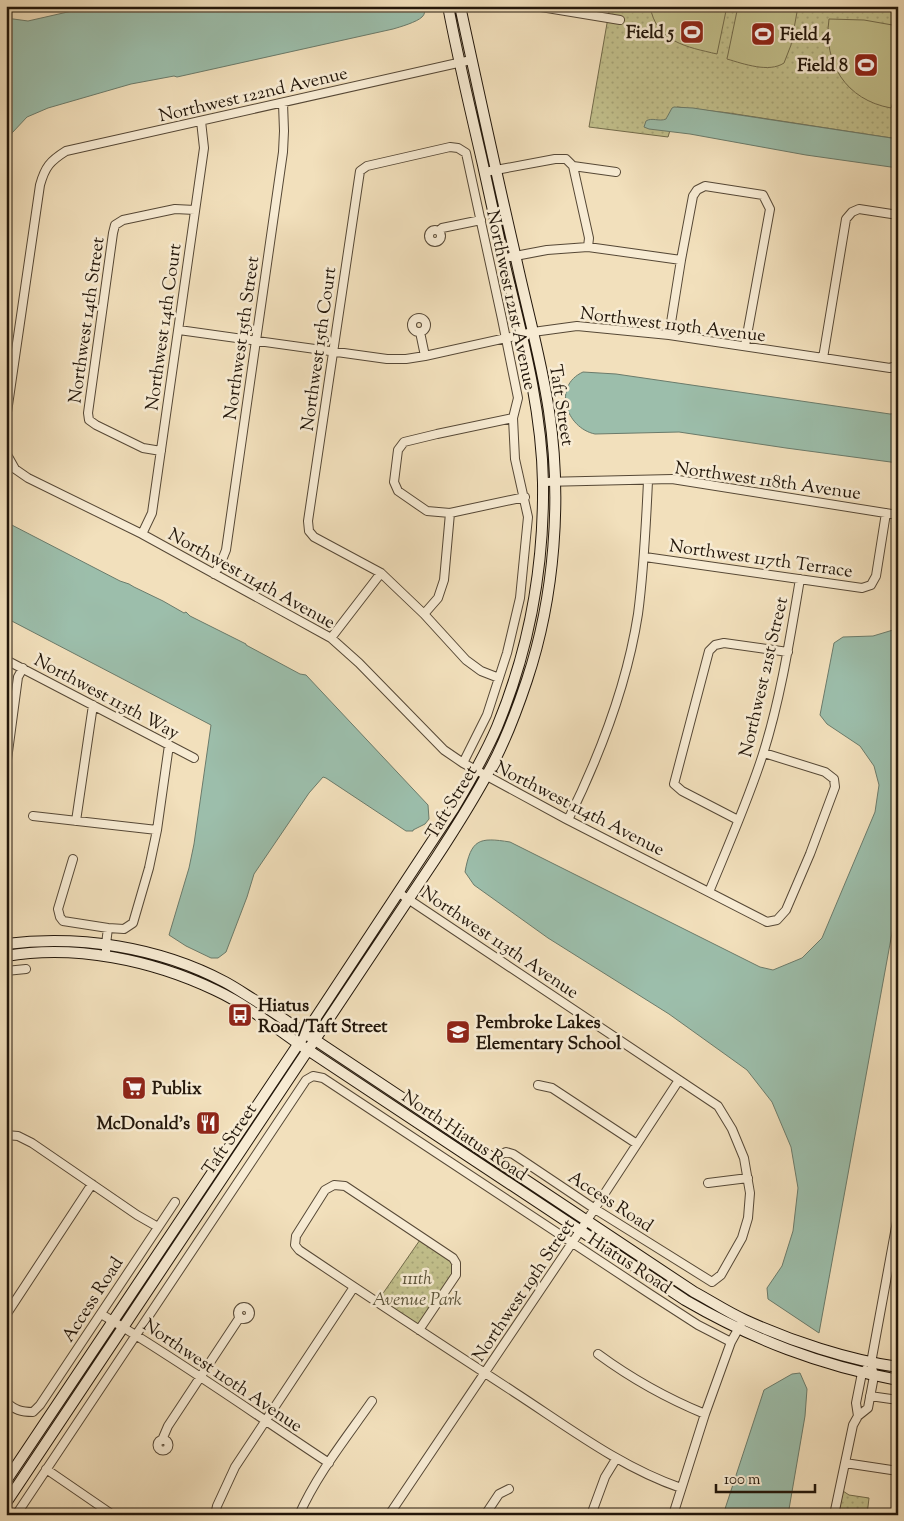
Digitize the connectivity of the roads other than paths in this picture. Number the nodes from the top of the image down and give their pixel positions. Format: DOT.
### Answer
graph roads {
  1 [pos="535,6"];
  2 [pos="454,7"];
  3 [pos="620,20"];
  4 [pos="472,60"];
  5 [pos="460,63"];
  6 [pos="283,103"];
  7 [pos="201,121"];
  8 [pos="573,166"];
  9 [pos="496,170"];
  10 [pos="360,171"];
  11 [pos="485,172"];
  12 [pos="616,172"];
  13 [pos="195,210"];
  14 [pos="898,215"];
  15 [pos="481,220"];
  16 [pos="439,231"];
  17 [pos="588,247"];
  18 [pos="515,256"];
  19 [pos="503,258"];
  20 [pos="681,260"];
  21 [pos="179,330"];
  22 [pos="420,332"];
  23 [pos="533,332"];
  24 [pos="522,335"];
  25 [pos="669,335"];
  26 [pos="506,338"];
  27 [pos="256,341"];
  28 [pos="745,346"];
  29 [pos="334,351"];
  30 [pos="425,356"];
  31 [pos="823,358"];
  32 [pos="898,365"];
  33 [pos="514,418"];
  34 [pos="6,419"];
  35 [pos="161,451"];
  36 [pos="7,455"];
  37 [pos="648,481"];
  38 [pos="543,482"];
  39 [pos="555,482"];
  40 [pos="525,497"];
  41 [pos="450,513"];
  42 [pos="886,513"];
  43 [pos="898,515"];
  44 [pos="142,534"];
  45 [pos="645,557"];
  46 [pos="381,573"];
  47 [pos="214,574"];
  48 [pos="800,579"];
  49 [pos="424,614"];
  50 [pos="528,629"];
  51 [pos="539,632"];
  52 [pos="331,638"];
  53 [pos="788,652"];
  54 [pos="6,660"];
  55 [pos="23,668"];
  56 [pos="499,678"];
  57 [pos="93,705"];
  58 [pos="9,725"];
  59 [pos="169,745"];
  60 [pos="764,753"];
  61 [pos="194,758"];
  62 [pos="463,763"];
  63 [pos="6,767"];
  64 [pos="476,771"];
  65 [pos="486,776"];
  66 [pos="33,816"];
  67 [pos="568,820"];
  68 [pos="738,820"];
  69 [pos="76,821"];
  70 [pos="157,830"];
  71 [pos="72,859"];
  72 [pos="709,892"];
  73 [pos="399,893"];
  74 [pos="409,899"];
  75 [pos="108,928"];
  76 [pos="370,936"];
  77 [pos="380,942"];
  78 [pos="6,944"];
  79 [pos="106,944"];
  80 [pos="6,956"];
  81 [pos="106,956"];
  82 [pos="26,969"];
  83 [pos="6,971"];
  84 [pos="305,1034"];
  85 [pos="315,1041"];
  86 [pos="299,1044"];
  87 [pos="308,1050"];
  88 [pos="313,1076"];
  89 [pos="679,1080"];
  90 [pos="380,1084"];
  91 [pos="538,1085"];
  92 [pos="373,1093"];
  93 [pos="242,1127"];
  94 [pos="252,1134"];
  95 [pos="6,1135"];
  96 [pos="636,1144"];
  97 [pos="496,1161"];
  98 [pos="748,1178"];
  99 [pos="708,1183"];
  100 [pos="92,1184"];
  101 [pos="203,1186"];
  102 [pos="213,1193"];
  103 [pos="175,1202"];
  104 [pos="595,1209"];
  105 [pos="898,1216"];
  106 [pos="587,1221"];
  107 [pos="158,1227"];
  108 [pos="580,1231"];
  109 [pos="572,1243"];
  110 [pos="712,1282"];
  111 [pos="354,1287"];
  112 [pos="101,1314"];
  113 [pos="6,1316"];
  114 [pos="240,1317"];
  115 [pos="744,1319"];
  116 [pos="113,1321"];
  117 [pos="124,1327"];
  118 [pos="739,1329"];
  119 [pos="419,1330"];
  120 [pos="136,1334"];
  121 [pos="731,1342"];
  122 [pos="598,1354"];
  123 [pos="871,1363"];
  124 [pos="898,1368"];
  125 [pos="485,1373"];
  126 [pos="862,1373"];
  127 [pos="874,1376"];
  128 [pos="201,1377"];
  129 [pos="898,1380"];
  130 [pos="870,1396"];
  131 [pos="898,1400"];
  132 [pos="372,1401"];
  133 [pos="6,1402"];
  134 [pos="704,1414"];
  135 [pos="858,1416"];
  136 [pos="265,1421"];
  137 [pos="162,1440"];
  138 [pos="616,1459"];
  139 [pos="329,1463"];
  140 [pos="845,1463"];
  141 [pos="46,1469"];
  142 [pos="898,1470"];
  143 [pos="6,1481"];
  144 [pos="681,1488"];
  145 [pos="509,1489"];
  146 [pos="6,1503"];
  147 [pos="16,1515"];
  148 [pos="113,1515"];
  149 [pos="215,1515"];
  150 [pos="299,1515"];
  151 [pos="388,1515"];
  152 [pos="485,1515"];
  153 [pos="591,1515"];
  154 [pos="673,1515"];
  155 [pos="834,1515"];
  1 -- 3 [label="street"];
  2 -- 4 [label="street, Taft Street"];
  2 -- 5 [label="street, Taft Street"];
  4 -- 5 [label="street, Northwest 122nd Avenue"];
  4 -- 9 [label="street, Taft Street"];
  5 -- 6 [label="street, Northwest 122nd Avenue"];
  5 -- 11 [label="street, Taft Street"];
  6 -- 7 [label="street, Northwest 122nd Avenue"];
  6 -- 27 [label="street, Northwest 15th Street"];
  7 -- 13 [label="street, Northwest 14th Court"];
  7 -- 34 [label="street, Northwest 122nd Avenue"];
  8 -- 9 [label="street"];
  8 -- 12 [label="street"];
  8 -- 17 [label="street"];
  9 -- 11 [label="street"];
  9 -- 18 [label="street, Taft Street"];
  10 -- 15 [label="street, Northwest 121st Avenue"];
  10 -- 29 [label="street, Northwest 15th Court"];
  11 -- 19 [label="street, Taft Street"];
  13 -- 21 [label="street, Northwest 14th Court"];
  13 -- 35 [label="street, Northwest 14th Street"];
  14 -- 31 [label="street"];
  15 -- 16 [label="street"];
  15 -- 26 [label="street, Northwest 121st Avenue"];
  17 -- 18 [label="street"];
  17 -- 20 [label="street"];
  18 -- 19 [label="street"];
  18 -- 23 [label="street, Taft Street"];
  19 -- 24 [label="street, Taft Street"];
  20 -- 25 [label="street"];
  20 -- 28 [label="street"];
  21 -- 27 [label="street, Northwest 119th Avenue"];
  21 -- 35 [label="street, Northwest 14th Court"];
  22 -- 30 [label="street"];
  23 -- 24 [label="street, Northwest 119th Avenue"];
  23 -- 25 [label="street, Northwest 119th Avenue"];
  23 -- 39 [label="street, Taft Street"];
  24 -- 26 [label="street, Northwest 119th Avenue"];
  24 -- 38 [label="street, Taft Street"];
  25 -- 28 [label="street, Northwest 119th Avenue"];
  26 -- 30 [label="street, Northwest 119th Avenue"];
  26 -- 33 [label="street, Northwest 121st Avenue"];
  27 -- 29 [label="street, Northwest 119th Avenue"];
  27 -- 47 [label="street, Northwest 15th Street"];
  28 -- 31 [label="street, Northwest 119th Avenue"];
  29 -- 30 [label="street, Northwest 119th Avenue"];
  29 -- 46 [label="street, Northwest 15th Court"];
  31 -- 32 [label="street, Northwest 119th Avenue"];
  33 -- 40 [label="street, Northwest 121st Avenue"];
  33 -- 41 [label="street"];
  35 -- 44 [label="street, Northwest 14th Court"];
  36 -- 44 [label="street, Northwest 114th Avenue"];
  37 -- 39 [label="street, Northwest 118th Avenue"];
  37 -- 42 [label="street, Northwest 118th Avenue"];
  37 -- 45 [label="street"];
  38 -- 39 [label="street, Northwest 118th Avenue"];
  38 -- 50 [label="street, Taft Street"];
  39 -- 51 [label="street, Taft Street"];
  40 -- 41 [label="street"];
  40 -- 56 [label="street, Northwest 121st Avenue"];
  41 -- 49 [label="street"];
  42 -- 43 [label="street, Northwest 118th Avenue"];
  42 -- 48 [label="street, Northwest 117th Terrace"];
  44 -- 47 [label="street, Northwest 114th Avenue"];
  45 -- 48 [label="street, Northwest 117th Terrace"];
  45 -- 67 [label="street"];
  46 -- 49 [label="street"];
  46 -- 52 [label="street"];
  47 -- 52 [label="street, Northwest 114th Avenue"];
  48 -- 53 [label="street, Northwest 21st Street"];
  49 -- 56 [label="street"];
  50 -- 51 [label="street"];
  50 -- 64 [label="street, Taft Street"];
  51 -- 65 [label="street, Taft Street"];
  52 -- 62 [label="street, Northwest 114th Avenue"];
  53 -- 60 [label="street, Northwest 21st Street"];
  53 -- 68 [label="street"];
  54 -- 55 [label="street, Northwest 113th Way"];
  55 -- 57 [label="street, Northwest 113th Way"];
  55 -- 58 [label="street"];
  56 -- 62 [label="street, Northwest 121st Avenue"];
  57 -- 59 [label="street, Northwest 113th Way"];
  57 -- 69 [label="street"];
  58 -- 63 [label="street"];
  59 -- 61 [label="street, Northwest 113th Way"];
  59 -- 70 [label="street"];
  60 -- 68 [label="street, Northwest 21st Street"];
  60 -- 72 [label="street, Northwest 114th Avenue"];
  62 -- 64 [label="street, Northwest 114th Avenue"];
  64 -- 65 [label="street, Northwest 114th Avenue"];
  64 -- 73 [label="street, Taft Street"];
  65 -- 67 [label="street, Northwest 114th Avenue"];
  65 -- 74 [label="street, Taft Street"];
  66 -- 69 [label="street"];
  67 -- 72 [label="street, Northwest 114th Avenue"];
  68 -- 72 [label="street, Northwest 21st Street"];
  69 -- 70 [label="street"];
  70 -- 75 [label="street"];
  71 -- 75 [label="street"];
  73 -- 74 [label="street, Northwest 113th Avenue"];
  73 -- 76 [label="street, Taft Street"];
  74 -- 77 [label="street, Taft Street"];
  74 -- 89 [label="street, Northwest 113th Avenue"];
  75 -- 79 [label="street"];
  76 -- 77 [label="street"];
  76 -- 84 [label="street, Taft Street"];
  77 -- 85 [label="street, Taft Street"];
  78 -- 79 [label="street, North Hiatus Road"];
  79 -- 81 [label="street"];
  79 -- 84 [label="street, North Hiatus Road"];
  80 -- 81 [label="street, North Hiatus Road"];
  81 -- 86 [label="street, North Hiatus Road"];
  82 -- 83 [label="street"];
  84 -- 85 [label="street, North Hiatus Road"];
  84 -- 86 [label="street, Taft Street"];
  85 -- 87 [label="street, Taft Street"];
  85 -- 90 [label="street, North Hiatus Road"];
  86 -- 87 [label="street, North Hiatus Road"];
  86 -- 93 [label="street, Taft Street"];
  87 -- 92 [label="street, North Hiatus Road"];
  87 -- 94 [label="street, Taft Street"];
  88 -- 109 [label="street, Hiatus Road"];
  88 -- 120 [label="street, Taft Street"];
  89 -- 96 [label="street, Northwest 19th Street"];
  89 -- 98 [label="street, Northwest 113th Avenue"];
  90 -- 92 [label="street"];
  90 -- 97 [label="street, North Hiatus Road"];
  91 -- 96 [label="street"];
  92 -- 108 [label="street, North Hiatus Road"];
  93 -- 94 [label="street"];
  93 -- 101 [label="street, Taft Street"];
  94 -- 102 [label="street, Taft Street"];
  95 -- 100 [label="street"];
  96 -- 104 [label="street, Northwest 19th Street"];
  97 -- 104 [label="street, Access Road"];
  97 -- 106 [label="street, North Hiatus Road"];
  98 -- 99 [label="street"];
  98 -- 110 [label="street, Northwest 113th Avenue"];
  100 -- 107 [label="street"];
  100 -- 113 [label="street"];
  101 -- 102 [label="street"];
  101 -- 116 [label="street, Taft Street"];
  102 -- 117 [label="street, Taft Street"];
  103 -- 107 [label="street, Access Road"];
  104 -- 106 [label="street, Northwest 19th Street"];
  104 -- 110 [label="street, Access Road"];
  105 -- 123 [label="street"];
  106 -- 108 [label="street, Northwest 19th Street"];
  106 -- 115 [label="street, North Hiatus Road"];
  107 -- 112 [label="street, Access Road"];
  108 -- 109 [label="street, Northwest 19th Street"];
  108 -- 118 [label="street, North Hiatus Road"];
  109 -- 121 [label="street, Hiatus Road"];
  109 -- 125 [label="street, Northwest 19th Street"];
  111 -- 119 [label="street"];
  111 -- 119 [label="street"];
  111 -- 136 [label="street"];
  112 -- 116 [label="street, Northwest 110th Avenue"];
  112 -- 133 [label="street, Access Road"];
  114 -- 128 [label="street"];
  115 -- 118 [label="street"];
  115 -- 123 [label="street, North Hiatus Road"];
  116 -- 117 [label="street, Northwest 110th Avenue"];
  116 -- 143 [label="street, Taft Street"];
  117 -- 120 [label="street, Northwest 110th Avenue"];
  117 -- 146 [label="street, Taft Street"];
  118 -- 121 [label="street"];
  118 -- 126 [label="street, North Hiatus Road"];
  119 -- 125 [label="street"];
  120 -- 128 [label="street, Northwest 110th Avenue"];
  120 -- 141 [label="street, Taft Street"];
  121 -- 134 [label="street"];
  122 -- 134 [label="street"];
  123 -- 124 [label="street, North Hiatus Road"];
  123 -- 126 [label="street"];
  123 -- 127 [label="street"];
  125 -- 138 [label="street"];
  125 -- 151 [label="street, Northwest 19th Street"];
  126 -- 127 [label="street, North Hiatus Road"];
  126 -- 135 [label="street"];
  127 -- 129 [label="street, North Hiatus Road"];
  127 -- 130 [label="street"];
  128 -- 136 [label="street, Northwest 110th Avenue"];
  128 -- 137 [label="street"];
  130 -- 131 [label="street"];
  130 -- 135 [label="street"];
  132 -- 139 [label="street"];
  134 -- 144 [label="street"];
  135 -- 140 [label="street"];
  136 -- 139 [label="street, Northwest 110th Avenue"];
  136 -- 149 [label="street"];
  138 -- 144 [label="street"];
  138 -- 153 [label="street"];
  139 -- 150 [label="street"];
  140 -- 142 [label="street"];
  140 -- 155 [label="street"];
  141 -- 147 [label="street, Taft Street"];
  141 -- 148 [label="street"];
  144 -- 154 [label="street"];
  145 -- 152 [label="street"];
}
